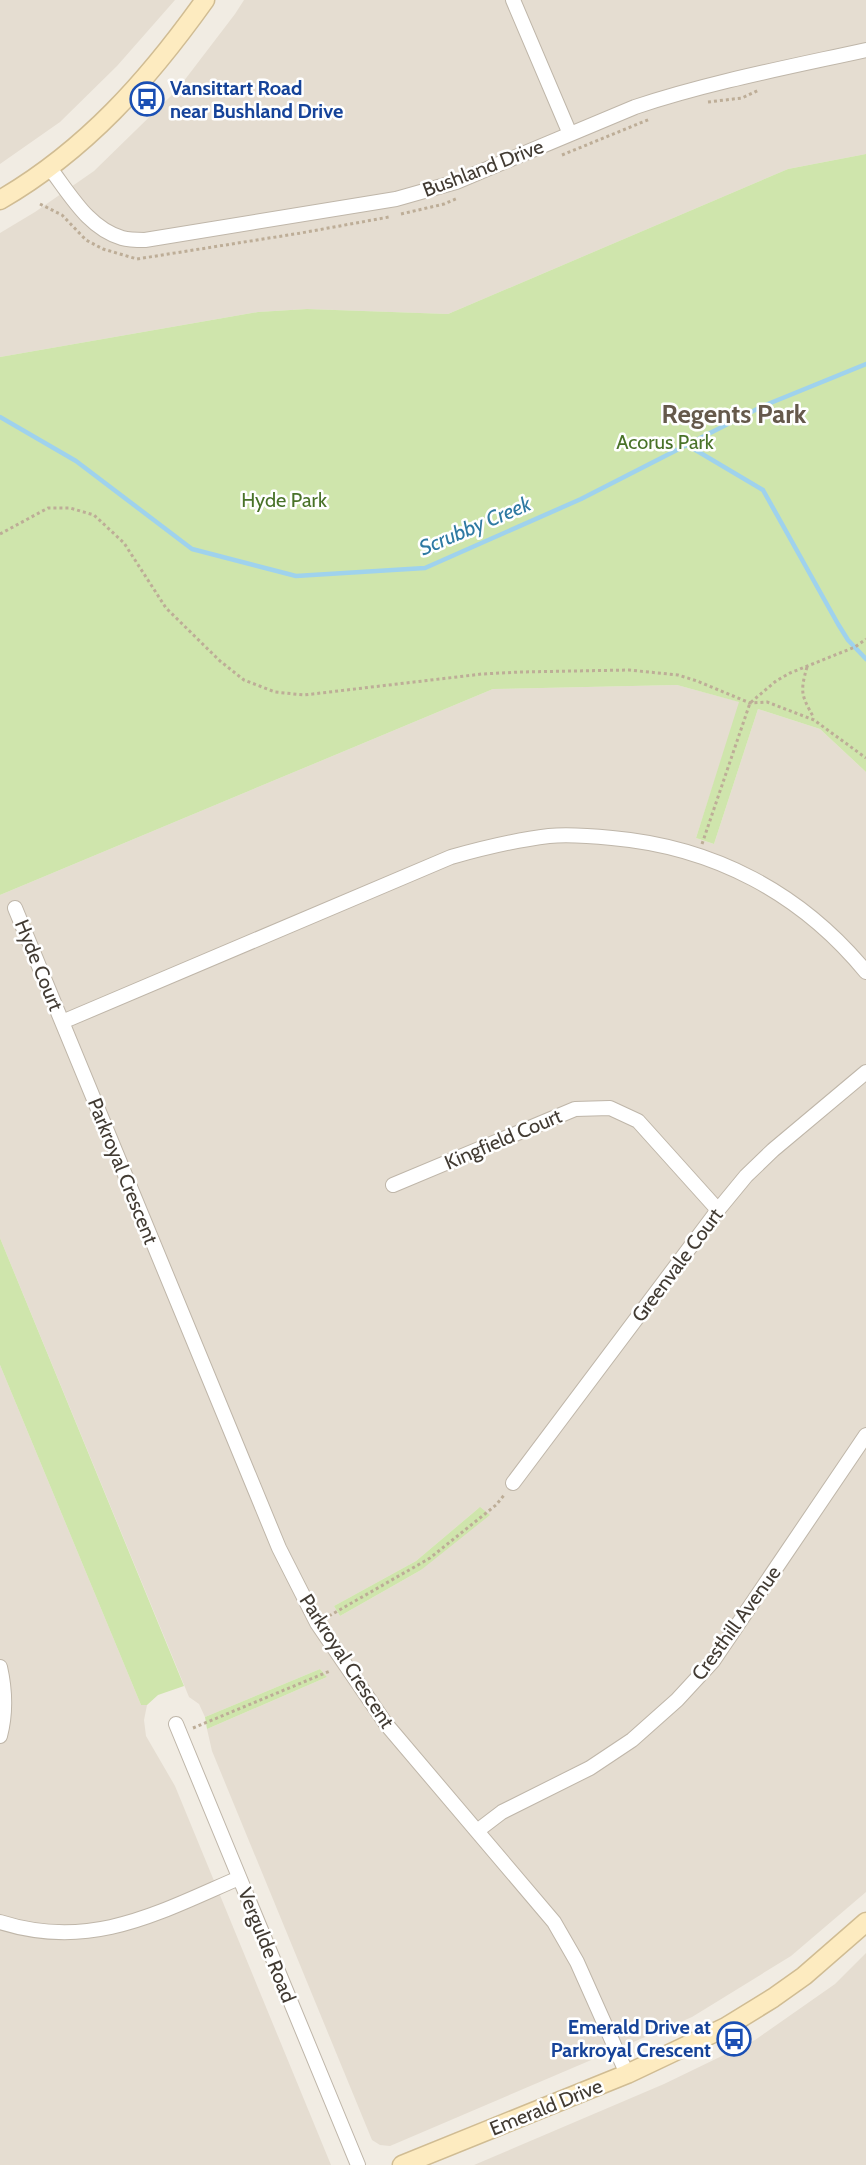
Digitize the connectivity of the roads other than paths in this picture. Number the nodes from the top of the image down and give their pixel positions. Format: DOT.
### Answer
graph roads {
  1 [pos="205,0"];
  2 [pos="513,0"];
  3 [pos="866,50"];
  4 [pos="570,134"];
  5 [pos="49,167"];
  6 [pos="0,200"];
  7 [pos="15,908"];
  8 [pos="866,972"];
  9 [pos="62,1022"];
  10 [pos="866,1072"];
  11 [pos="393,1185"];
  12 [pos="718,1210"];
  13 [pos="866,1435"];
  14 [pos="513,1483"];
  15 [pos="0,1667"];
  16 [pos="178,1729"];
  17 [pos="0,1736"];
  18 [pos="477,1831"];
  19 [pos="239,1878"];
  20 [pos="0,1922"];
  21 [pos="866,1922"];
  22 [pos="627,2074"];
  23 [pos="358,2165"];
  24 [pos="402,2165"];
  1 -- 5 [label="street"];
  2 -- 4 [label="street"];
  3 -- 4 [label="street, Bushland Drive"];
  4 -- 5 [label="street, Bushland Drive"];
  5 -- 6 [label="street"];
  7 -- 9 [label="street, Hyde Court"];
  8 -- 9 [label="street"];
  9 -- 18 [label="street, Parkroyal Crescent"];
  10 -- 12 [label="street, Greenvale Court"];
  11 -- 12 [label="street, Kingfield Court"];
  12 -- 14 [label="street, Greenvale Court"];
  13 -- 18 [label="street, Cresthill Avenue"];
  15 -- 17 [label="street"];
  16 -- 19 [label="street, Vergulde Road"];
  18 -- 22 [label="street, Parkroyal Crescent"];
  19 -- 20 [label="street"];
  19 -- 23 [label="street, Vergulde Road"];
  21 -- 22 [label="street, Emerald Drive"];
  22 -- 24 [label="street, Emerald Drive"];
}
